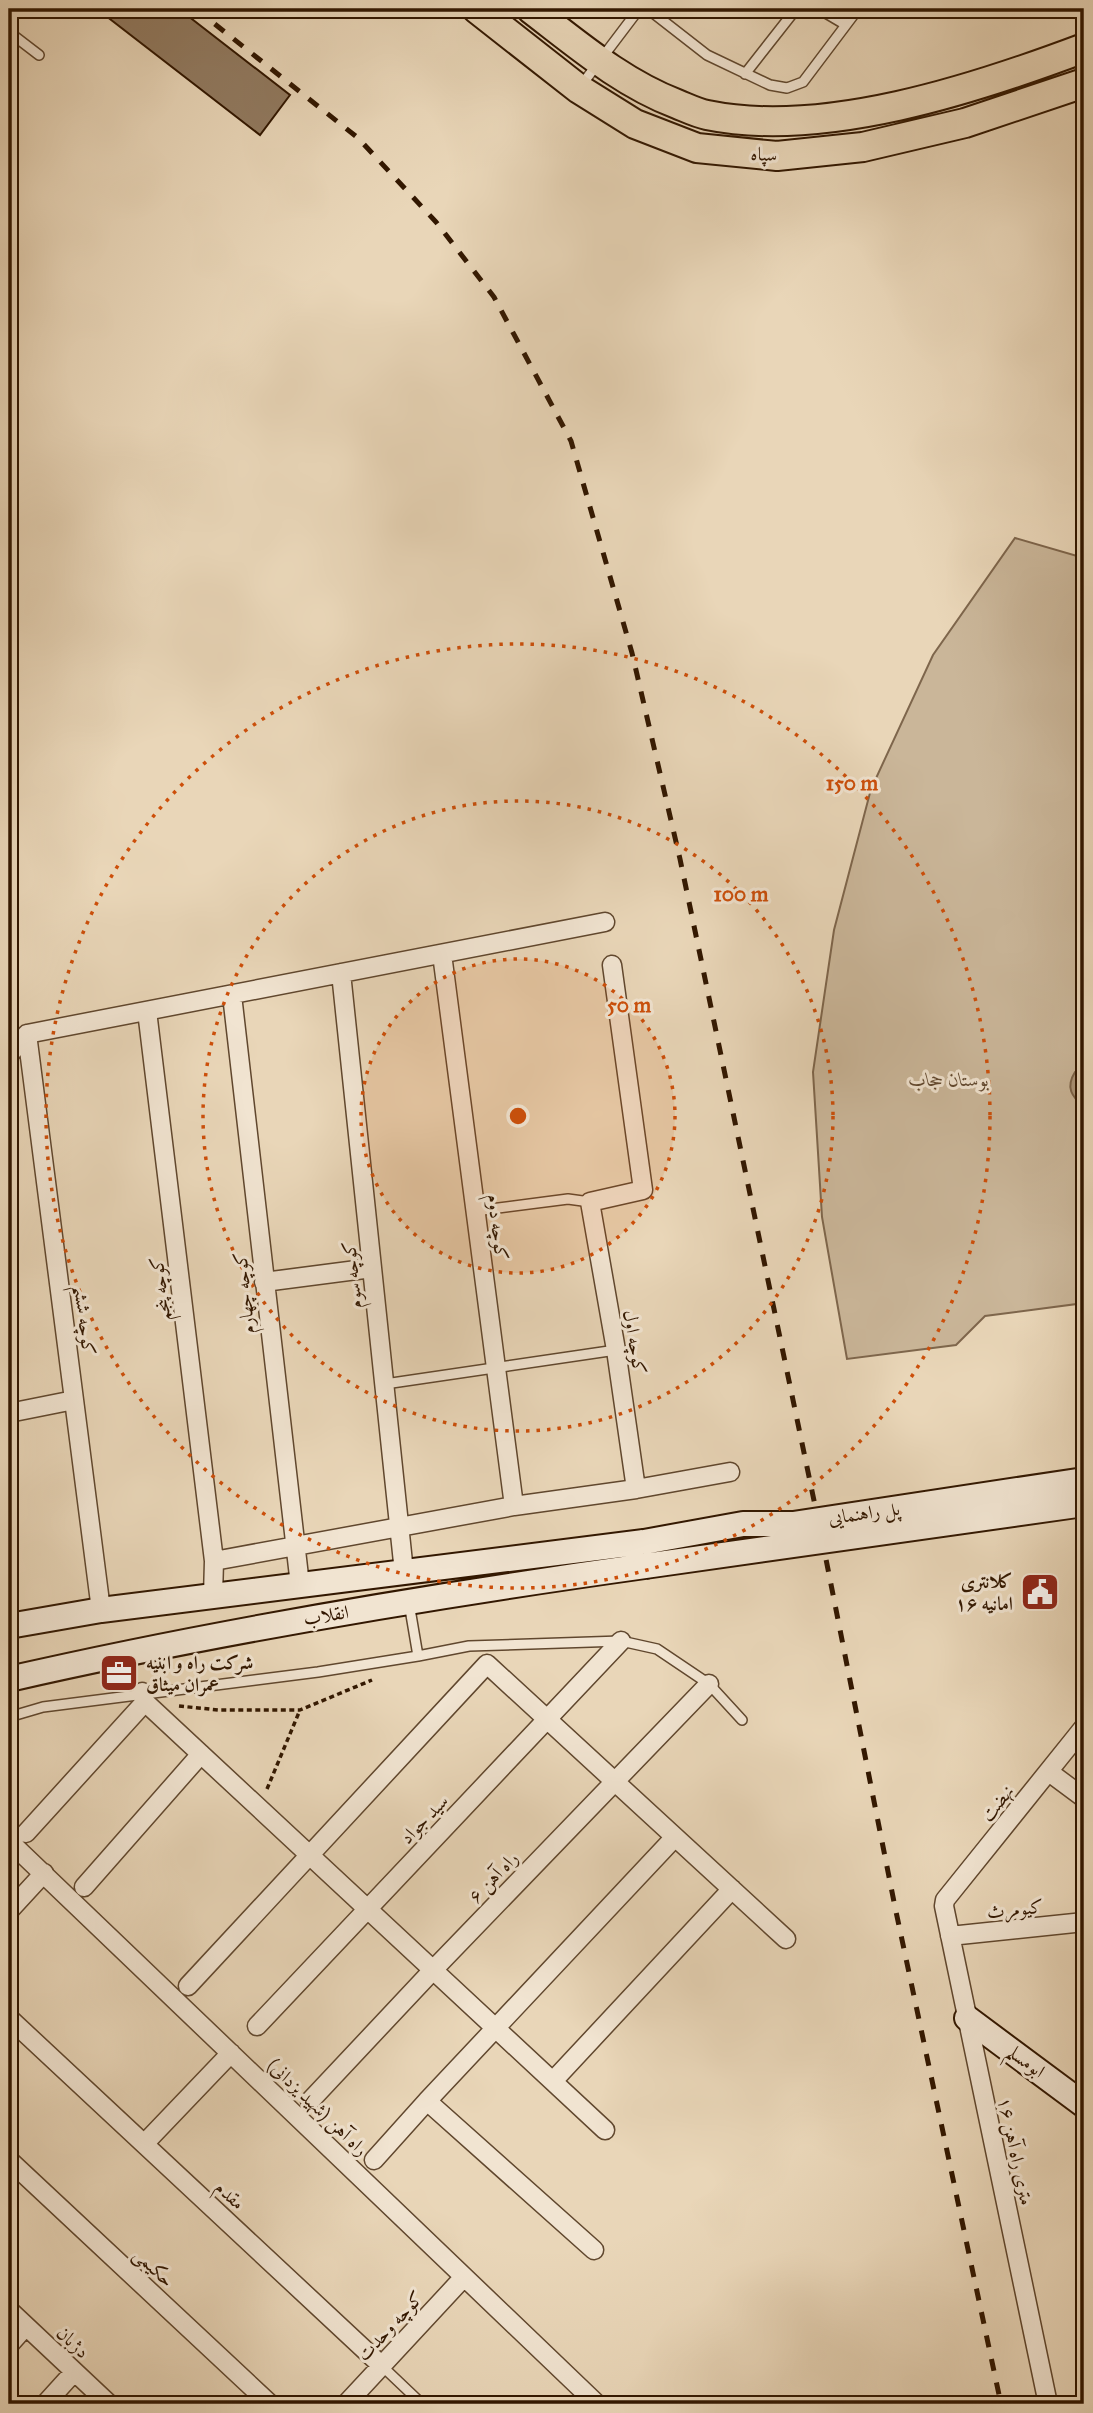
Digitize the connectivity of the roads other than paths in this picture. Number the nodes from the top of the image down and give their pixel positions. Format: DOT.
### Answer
graph roads {
  1 [pos="477,9"];
  2 [pos="531,9"];
  3 [pos="639,9"];
  4 [pos="648,9"];
  5 [pos="796,9"];
  6 [pos="819,9"];
  7 [pos="858,9"];
  8 [pos="846,25"];
  9 [pos="9,32"];
  10 [pos="1084,48"];
  11 [pos="39,55"];
  12 [pos="599,62"];
  13 [pos="745,74"];
  14 [pos="1084,83"];
  15 [pos="579,89"];
  16 [pos="605,922"];
  17 [pos="442,954"];
  18 [pos="612,965"];
  19 [pos="341,973"];
  20 [pos="232,995"];
  21 [pos="147,1011"];
  22 [pos="27,1034"];
  23 [pos="9,1055"];
  24 [pos="590,1202"];
  25 [pos="475,1211"];
  26 [pos="372,1268"];
  27 [pos="264,1282"];
  28 [pos="616,1350"];
  29 [pos="496,1368"];
  30 [pos="384,1384"];
  31 [pos="74,1400"];
  32 [pos="9,1413"];
  33 [pos="730,1472"];
  34 [pos="1084,1480"];
  35 [pos="636,1489"];
  36 [pos="1084,1504"];
  37 [pos="514,1506"];
  38 [pos="399,1526"];
  39 [pos="294,1547"];
  40 [pos="644,1554"];
  41 [pos="214,1561"];
  42 [pos="404,1572"];
  43 [pos="300,1586"];
  44 [pos="214,1597"];
  45 [pos="409,1602"];
  46 [pos="101,1610"];
  47 [pos="9,1626"];
  48 [pos="621,1642"];
  49 [pos="418,1656"];
  50 [pos="9,1679"];
  51 [pos="709,1684"];
  52 [pos="144,1697"];
  53 [pos="9,1717"];
  54 [pos="547,1720"];
  55 [pos="742,1720"];
  56 [pos="1084,1727"];
  57 [pos="201,1754"];
  58 [pos="1049,1772"];
  59 [pos="615,1782"];
  60 [pos="1084,1798"];
  61 [pos="26,1833"];
  62 [pos="675,1837"];
  63 [pos="9,1840"];
  64 [pos="309,1855"];
  65 [pos="44,1873"];
  66 [pos="84,1887"];
  67 [pos="732,1889"];
  68 [pos="944,1906"];
  69 [pos="368,1909"];
  70 [pos="9,1911"];
  71 [pos="1084,1922"];
  72 [pos="950,1936"];
  73 [pos="786,1939"];
  74 [pos="433,1970"];
  75 [pos="188,1986"];
  76 [pos="9,2018"];
  77 [pos="967,2018"];
  78 [pos="257,2026"];
  79 [pos="495,2028"];
  80 [pos="231,2053"];
  81 [pos="553,2081"];
  82 [pos="310,2101"];
  83 [pos="427,2101"];
  84 [pos="1083,2101"];
  85 [pos="605,2130"];
  86 [pos="144,2144"];
  87 [pos="9,2160"];
  88 [pos="374,2160"];
  89 [pos="594,2250"];
  90 [pos="464,2277"];
  91 [pos="9,2310"];
  92 [pos="26,2326"];
  93 [pos="9,2345"];
  94 [pos="382,2366"];
  95 [pos="74,2372"];
  96 [pos="44,2404"];
  97 [pos="109,2404"];
  98 [pos="270,2404"];
  99 [pos="346,2404"];
  100 [pos="422,2404"];
  101 [pos="597,2404"];
  102 [pos="1048,2404"];
  1 -- 15 [label="main road, سپاه"];
  2 -- 12 [label="main road, سپاه"];
  3 -- 12 [label="lane"];
  4 -- 13 [label="lane"];
  5 -- 13 [label="lane"];
  6 -- 8 [label="lane"];
  7 -- 8 [label="lane"];
  8 -- 13 [label="lane"];
  9 -- 11 [label="lane"];
  10 -- 12 [label="main road, سپاه"];
  12 -- 15 [label="lane"];
  14 -- 15 [label="main road, سپاه"];
  16 -- 17 [label="street"];
  17 -- 19 [label="street"];
  17 -- 25 [label="street, کوچه دوم"];
  18 -- 24 [label="street"];
  19 -- 20 [label="street"];
  19 -- 26 [label="street, کوچه سوم"];
  20 -- 21 [label="street"];
  20 -- 27 [label="street, کوچه چهارم"];
  21 -- 22 [label="street"];
  21 -- 41 [label="street, کوچه پنجم"];
  22 -- 23 [label="street"];
  22 -- 31 [label="street, کوچه ششم"];
  24 -- 25 [label="lane"];
  24 -- 28 [label="street, کوچه اول"];
  25 -- 29 [label="street, کوچه دوم"];
  26 -- 27 [label="street"];
  26 -- 30 [label="street, کوچه سوم"];
  27 -- 39 [label="street, کوچه چهارم"];
  28 -- 29 [label="lane"];
  28 -- 35 [label="street, کوچه اول"];
  29 -- 30 [label="lane"];
  29 -- 37 [label="street, کوچه دوم"];
  30 -- 38 [label="street, کوچه سوم"];
  31 -- 32 [label="street"];
  31 -- 46 [label="street, کوچه ششم"];
  33 -- 35 [label="street"];
  34 -- 40 [label="main road, پل راهنمایی, bridge"];
  35 -- 37 [label="street"];
  36 -- 40 [label="main road, پل راهنمایی, bridge"];
  37 -- 38 [label="street"];
  38 -- 39 [label="street"];
  38 -- 42 [label="street, کوچه سوم"];
  39 -- 41 [label="street"];
  39 -- 43 [label="street, کوچه چهارم"];
  40 -- 42 [label="main road, انقلاب"];
  40 -- 45 [label="main road, انقلاب"];
  41 -- 44 [label="street, کوچه پنجم"];
  42 -- 43 [label="main road, انقلاب"];
  43 -- 44 [label="main road, انقلاب"];
  44 -- 46 [label="main road, انقلاب"];
  45 -- 49 [label="lane"];
  45 -- 50 [label="main road, انقلاب"];
  46 -- 47 [label="main road, انقلاب"];
  48 -- 49 [label="lane"];
  48 -- 51 [label="lane"];
  48 -- 54 [label="street, سید جواد"];
  49 -- 52 [label="lane"];
  51 -- 55 [label="lane"];
  51 -- 59 [label="street, راه آهن ۶"];
  52 -- 53 [label="lane"];
  52 -- 57 [label="street"];
  52 -- 61 [label="street"];
  54 -- 59 [label="street"];
  54 -- 64 [label="street"];
  54 -- 69 [label="street, سید جواد"];
  56 -- 58 [label="street, نهضت"];
  57 -- 64 [label="street"];
  57 -- 66 [label="street"];
  58 -- 60 [label="street"];
  58 -- 68 [label="street, نهضت"];
  59 -- 62 [label="street"];
  59 -- 74 [label="street, راه آهن ۶"];
  62 -- 67 [label="street"];
  62 -- 79 [label="street"];
  63 -- 65 [label="street, راه آهن (شهید یزدانی)"];
  64 -- 69 [label="street"];
  64 -- 75 [label="street"];
  65 -- 70 [label="street"];
  65 -- 80 [label="street, راه آهن (شهید یزدانی)"];
  67 -- 73 [label="street"];
  67 -- 81 [label="street"];
  68 -- 72 [label="street, ۱۶ متری راه آهن"];
  69 -- 74 [label="street"];
  69 -- 78 [label="street, سید جواد"];
  71 -- 72 [label="street, کیومرث"];
  72 -- 77 [label="street, ۱۶ متری راه آهن"];
  74 -- 79 [label="street"];
  74 -- 82 [label="street, راه آهن ۶"];
  76 -- 86 [label="street, مقدم"];
  77 -- 84 [label="main road, ابومسلم"];
  77 -- 102 [label="street, ۱۶ متری راه آهن"];
  79 -- 81 [label="street"];
  79 -- 83 [label="street"];
  80 -- 86 [label="street"];
  80 -- 90 [label="street, راه آهن (شهید یزدانی)"];
  81 -- 85 [label="street"];
  83 -- 88 [label="street"];
  83 -- 89 [label="street"];
  86 -- 94 [label="street, مقدم"];
  87 -- 98 [label="street, حکیمی"];
  90 -- 94 [label="street, کوچه وحدت"];
  90 -- 101 [label="street, راه آهن (شهید یزدانی)"];
  91 -- 92 [label="street, دژبان"];
  92 -- 93 [label="street"];
  92 -- 95 [label="street, دژبان"];
  94 -- 99 [label="street, کوچه وحدت"];
  94 -- 100 [label="lane, مقدم"];
  95 -- 96 [label="street"];
  95 -- 97 [label="street, دژبان"];
}
